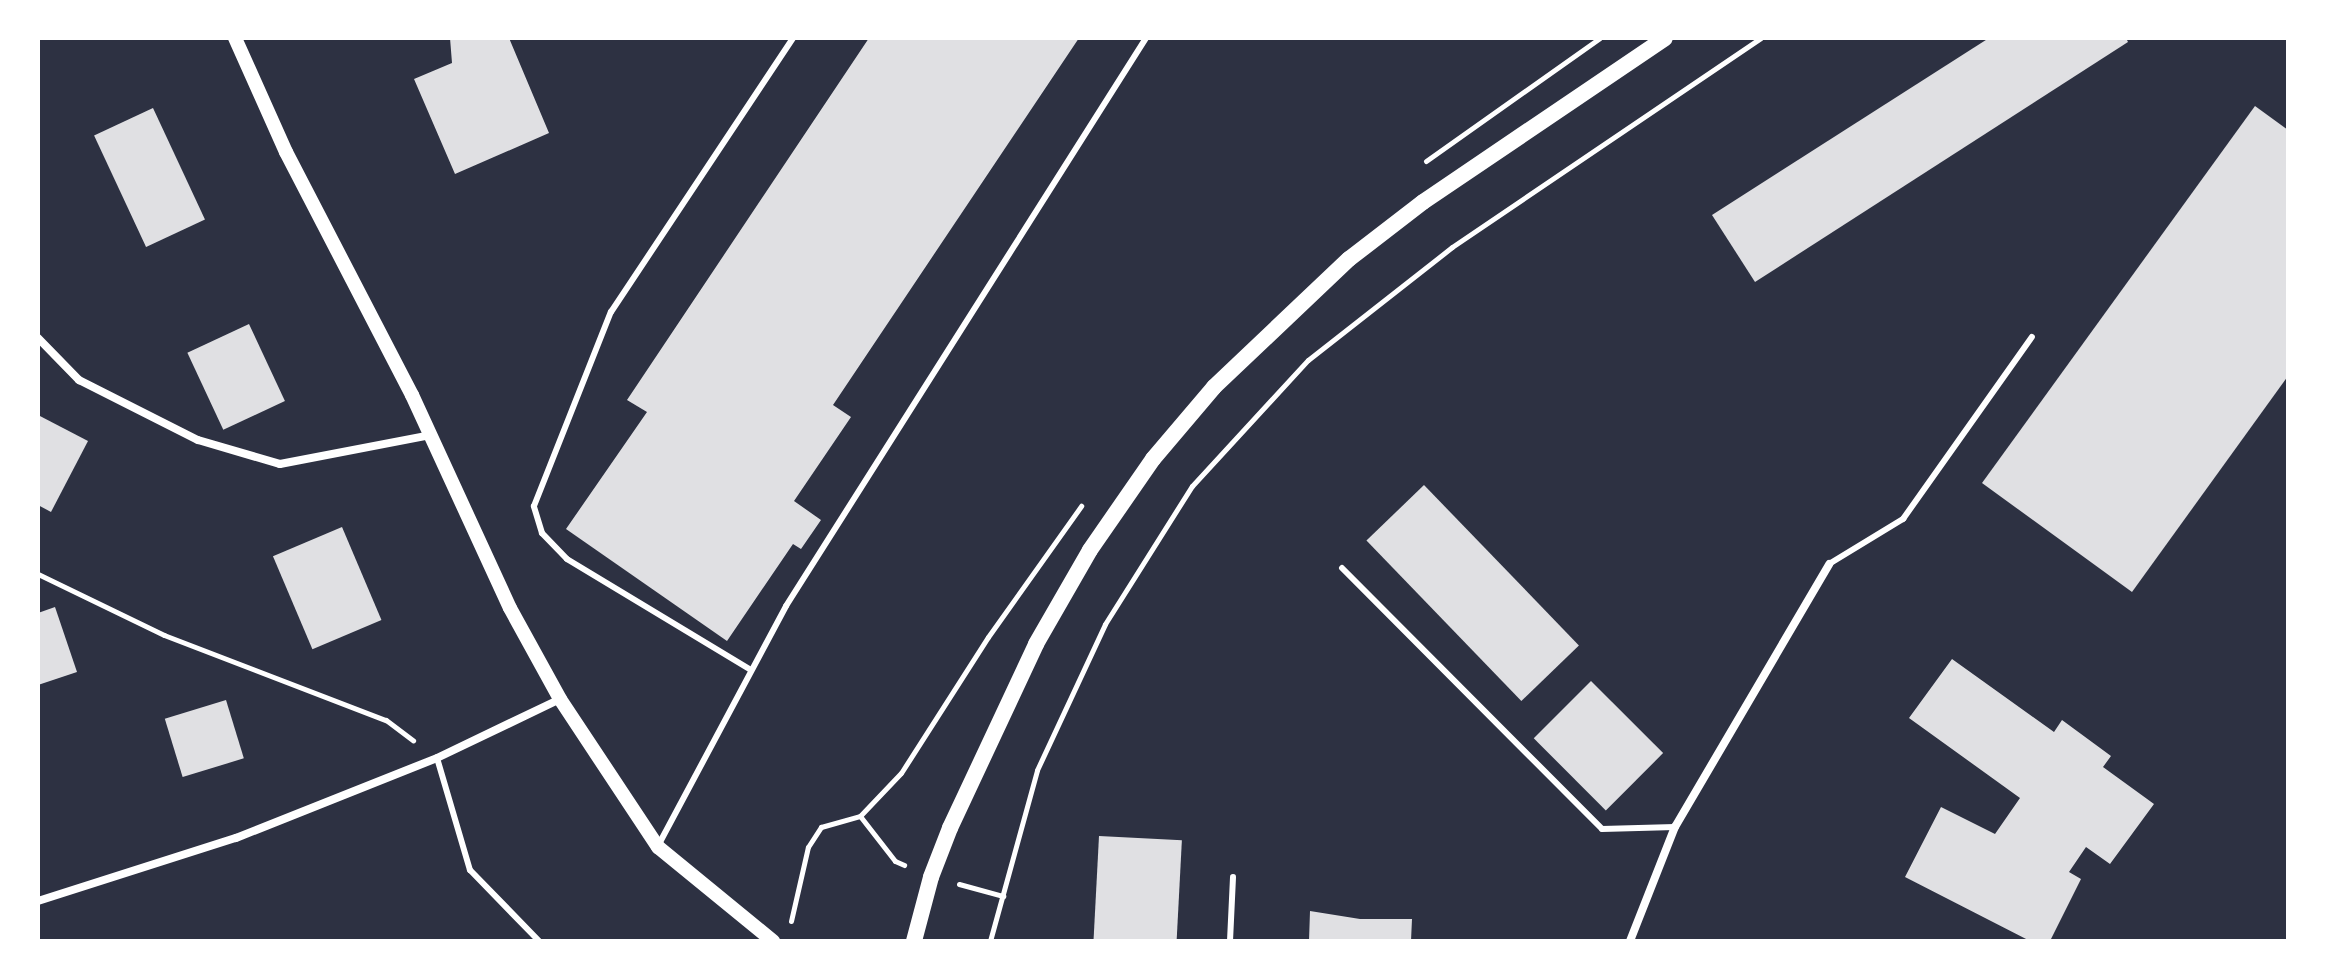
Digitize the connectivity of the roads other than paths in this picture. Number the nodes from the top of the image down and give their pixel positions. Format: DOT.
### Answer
graph roads {
  1 [pos="235,38"];
  2 [pos="793,38"];
  3 [pos="1146,38"];
  4 [pos="1665,38"];
  5 [pos="2032,337"];
  6 [pos="38,338"];
  7 [pos="430,435"];
  8 [pos="1829,564"];
  9 [pos="1342,568"];
  10 [pos="751,670"];
  11 [pos="560,699"];
  12 [pos="437,758"];
  13 [pos="1675,827"];
  14 [pos="658,847"];
  15 [pos="1233,877"];
  16 [pos="38,901"];
  17 [pos="539,941"];
  18 [pos="773,941"];
  19 [pos="914,941"];
  20 [pos="1230,941"];
  21 [pos="1630,941"];
  1 -- 7 [label="street"];
  2 -- 10 [label="lane"];
  3 -- 10 [label="lane"];
  4 -- 19 [label="main road"];
  5 -- 8 [label="lane"];
  6 -- 7 [label="street"];
  7 -- 11 [label="street"];
  8 -- 13 [label="street"];
  9 -- 13 [label="lane"];
  10 -- 14 [label="lane"];
  11 -- 12 [label="street"];
  11 -- 14 [label="street"];
  12 -- 16 [label="street"];
  12 -- 17 [label="lane"];
  13 -- 21 [label="street"];
  14 -- 18 [label="street"];
  15 -- 20 [label="lane"];
}
